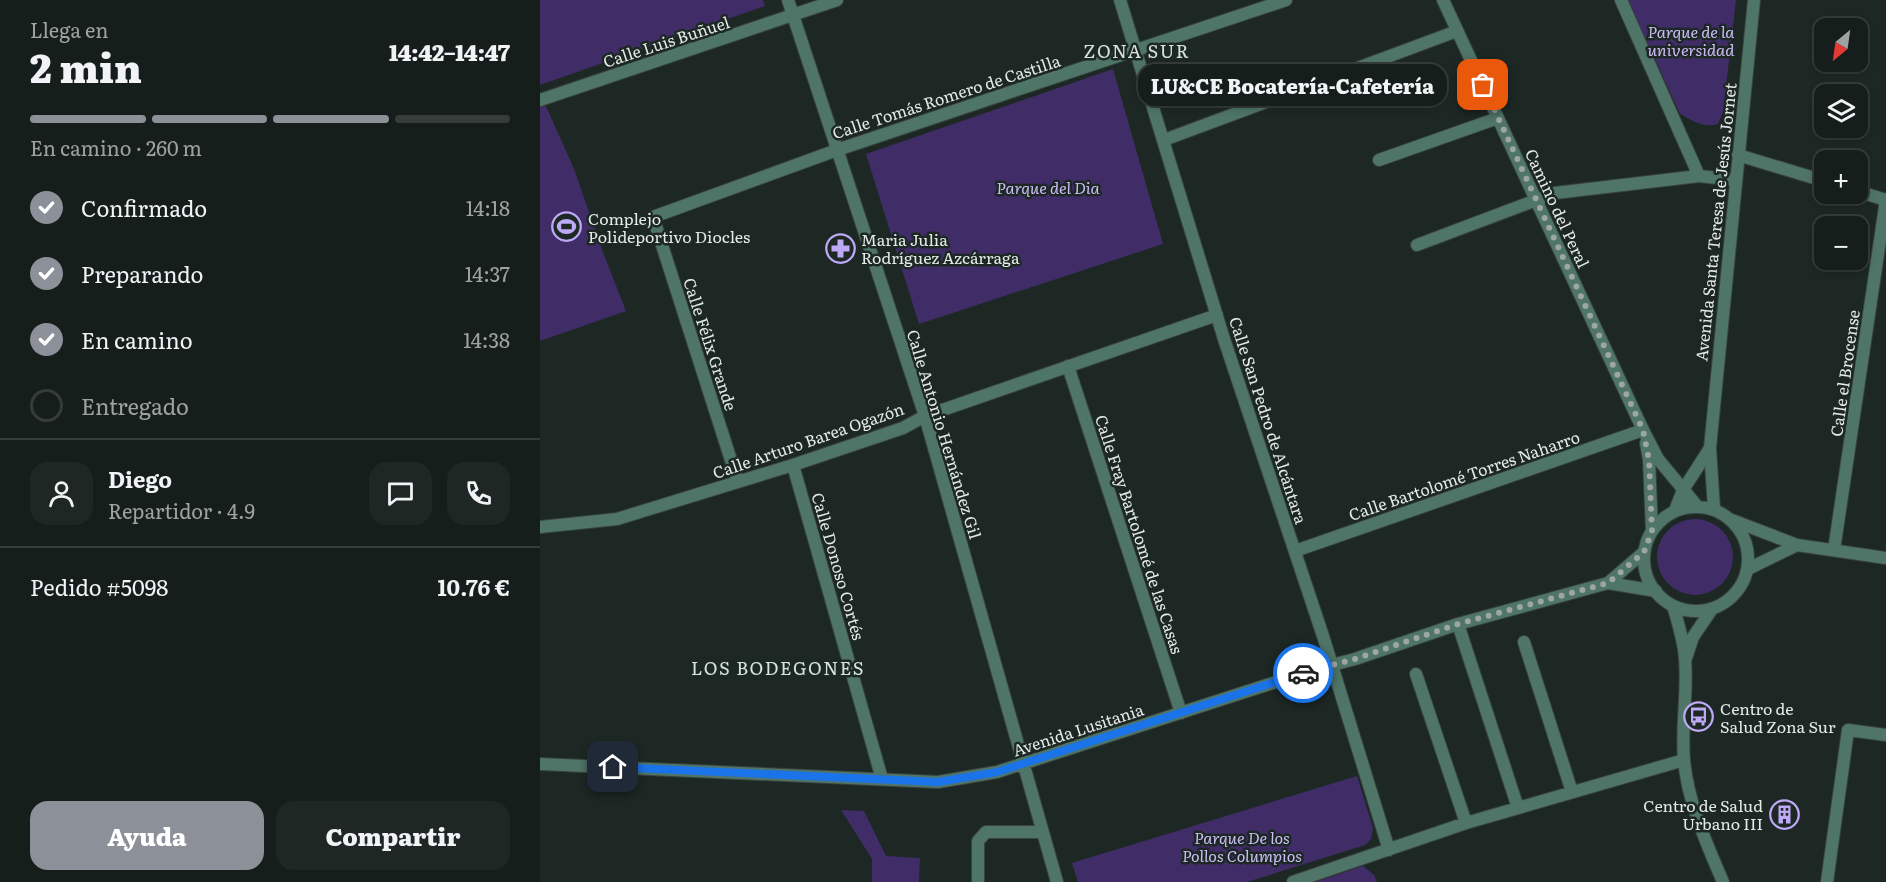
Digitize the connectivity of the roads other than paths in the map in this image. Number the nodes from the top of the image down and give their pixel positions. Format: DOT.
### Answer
graph roads {
  1 [pos="788,0"];
  2 [pos="837,0"];
  3 [pos="1120,0"];
  4 [pos="1286,0"];
  5 [pos="1443,0"];
  6 [pos="1621,0"];
  7 [pos="1754,0"];
  8 [pos="793,16"];
  9 [pos="1457,31"];
  10 [pos="1137,50"];
  11 [pos="540,100"];
  12 [pos="1498,118"];
  13 [pos="1164,140"];
  14 [pos="837,150"];
  15 [pos="1738,155"];
  16 [pos="1379,160"];
  17 [pos="1699,176"];
  18 [pos="1814,178"];
  19 [pos="1736,180"];
  20 [pos="1868,194"];
  21 [pos="1886,200"];
  22 [pos="1537,201"];
  23 [pos="653,217"];
  24 [pos="1417,245"];
  25 [pos="1217,315"];
  26 [pos="1068,366"];
  27 [pos="925,416"];
  28 [pos="1643,430"];
  29 [pos="1710,448"];
  30 [pos="793,465"];
  31 [pos="738,482"];
  32 [pos="1683,490"];
  33 [pos="1697,506"];
  34 [pos="1676,508"];
  35 [pos="1714,509"];
  36 [pos="1732,520"];
  37 [pos="540,527"];
  38 [pos="1652,531"];
  39 [pos="1797,545"];
  40 [pos="1834,550"];
  41 [pos="1295,551"];
  42 [pos="1644,552"];
  43 [pos="1886,558"];
  44 [pos="1748,569"];
  45 [pos="1608,583"];
  46 [pos="1656,591"];
  47 [pos="1673,606"];
  48 [pos="1712,609"];
  49 [pos="1458,624"];
  50 [pos="1524,642"];
  51 [pos="1685,660"];
  52 [pos="1332,665"];
  53 [pos="1416,674"];
  54 [pos="1181,713"];
  55 [pos="1886,735"];
  56 [pos="1684,760"];
  57 [pos="540,764"];
  58 [pos="1024,764"];
  59 [pos="882,779"];
  60 [pos="1572,792"];
  61 [pos="1518,808"];
  62 [pos="1466,824"];
  63 [pos="1043,832"];
  64 [pos="1389,850"];
  65 [pos="978,882"];
  66 [pos="1057,882"];
  67 [pos="1293,882"];
  68 [pos="1723,882"];
  69 [pos="1827,882"];
  1 -- 8 [label="street, Calle Antonio Hernández Gil"];
  2 -- 8 [label="street, Calle Luis Buñuel"];
  3 -- 10 [label="street, Calle San Pedro de Alcántara"];
  4 -- 10 [label="street, Calle Tomás Romero de Castilla"];
  5 -- 9 [label="street, Camino del Peral"];
  6 -- 17 [label="street"];
  7 -- 15 [label="street, Avenida Santa Teresa de Jesús Jornet"];
  8 -- 11 [label="street, Calle Luis Buñuel"];
  8 -- 14 [label="street, Calle Antonio Hernández Gil"];
  9 -- 12 [label="street, Camino del Peral"];
  9 -- 13 [label="street"];
  10 -- 13 [label="street, Calle San Pedro de Alcántara"];
  10 -- 14 [label="street, Calle Tomás Romero de Castilla"];
  12 -- 16 [label="street"];
  12 -- 22 [label="street, Camino del Peral"];
  13 -- 25 [label="street, Calle San Pedro de Alcántara"];
  14 -- 23 [label="street, Calle Tomás Romero de Castilla"];
  14 -- 27 [label="street, Calle Antonio Hernández Gil"];
  15 -- 18 [label="street"];
  15 -- 19 [label="street, Avenida Santa Teresa de Jesús Jornet"];
  17 -- 19 [label="street"];
  17 -- 22 [label="street"];
  19 -- 29 [label="street, Avenida Santa Teresa de Jesús Jornet"];
  20 -- 21 [label="street"];
  21 -- 40 [label="street, Calle el Brocense"];
  22 -- 24 [label="street"];
  22 -- 28 [label="street, Camino del Peral"];
  23 -- 31 [label="street, Calle Félix Grande"];
  25 -- 26 [label="street, Calle Arturo Barea Ogazón"];
  25 -- 41 [label="street, Calle San Pedro de Alcántara"];
  26 -- 27 [label="street, Calle Arturo Barea Ogazón"];
  26 -- 54 [label="street, Calle Fray Bartolomé de las Casas"];
  27 -- 30 [label="street, Calle Arturo Barea Ogazón"];
  27 -- 58 [label="street, Calle Antonio Hernández Gil"];
  28 -- 32 [label="street, Camino del Peral"];
  28 -- 38 [label="street, Camino del Peral"];
  28 -- 41 [label="street, Calle Bartolomé Torres Naharro"];
  29 -- 32 [label="street, Avenida Santa Teresa de Jesús Jornet"];
  29 -- 35 [label="street, Avenida Santa Teresa de Jesús Jornet"];
  30 -- 31 [label="street, Calle Arturo Barea Ogazón"];
  30 -- 59 [label="street, Calle Donoso Cortés"];
  31 -- 37 [label="street, Calle Arturo Barea Ogazón"];
  32 -- 33 [label="street, Camino del Peral"];
  32 -- 34 [label="street, Avenida Santa Teresa de Jesús Jornet"];
  33 -- 34 [label="street"];
  33 -- 35 [label="street"];
  34 -- 38 [label="street"];
  35 -- 36 [label="street"];
  36 -- 39 [label="street"];
  36 -- 44 [label="street"];
  38 -- 42 [label="street"];
  39 -- 40 [label="street"];
  39 -- 44 [label="street"];
  40 -- 43 [label="street"];
  41 -- 52 [label="street, Calle San Pedro de Alcántara"];
  42 -- 45 [label="street, Avenida Lusitania"];
  42 -- 46 [label="street"];
  44 -- 48 [label="street"];
  45 -- 46 [label="street, Avenida Lusitania"];
  45 -- 49 [label="street, Avenida Lusitania"];
  46 -- 47 [label="street"];
  47 -- 48 [label="street"];
  47 -- 51 [label="street"];
  48 -- 51 [label="street"];
  49 -- 52 [label="street, Avenida Lusitania"];
  49 -- 61 [label="street"];
  50 -- 60 [label="street"];
  51 -- 56 [label="street"];
  52 -- 54 [label="street, Avenida Lusitania"];
  52 -- 64 [label="street, Calle San Pedro de Alcántara"];
  53 -- 62 [label="street"];
  54 -- 58 [label="street, Avenida Lusitania"];
  55 -- 69 [label="street"];
  56 -- 60 [label="street"];
  56 -- 68 [label="street"];
  57 -- 59 [label="street, Avenida Lusitania"];
  58 -- 59 [label="street, Avenida Lusitania"];
  58 -- 63 [label="street, Calle Antonio Hernández Gil"];
  60 -- 61 [label="street"];
  61 -- 62 [label="street"];
  62 -- 64 [label="street"];
  63 -- 65 [label="street"];
  63 -- 66 [label="street, Calle Antonio Hernández Gil"];
  64 -- 67 [label="street"];
}
